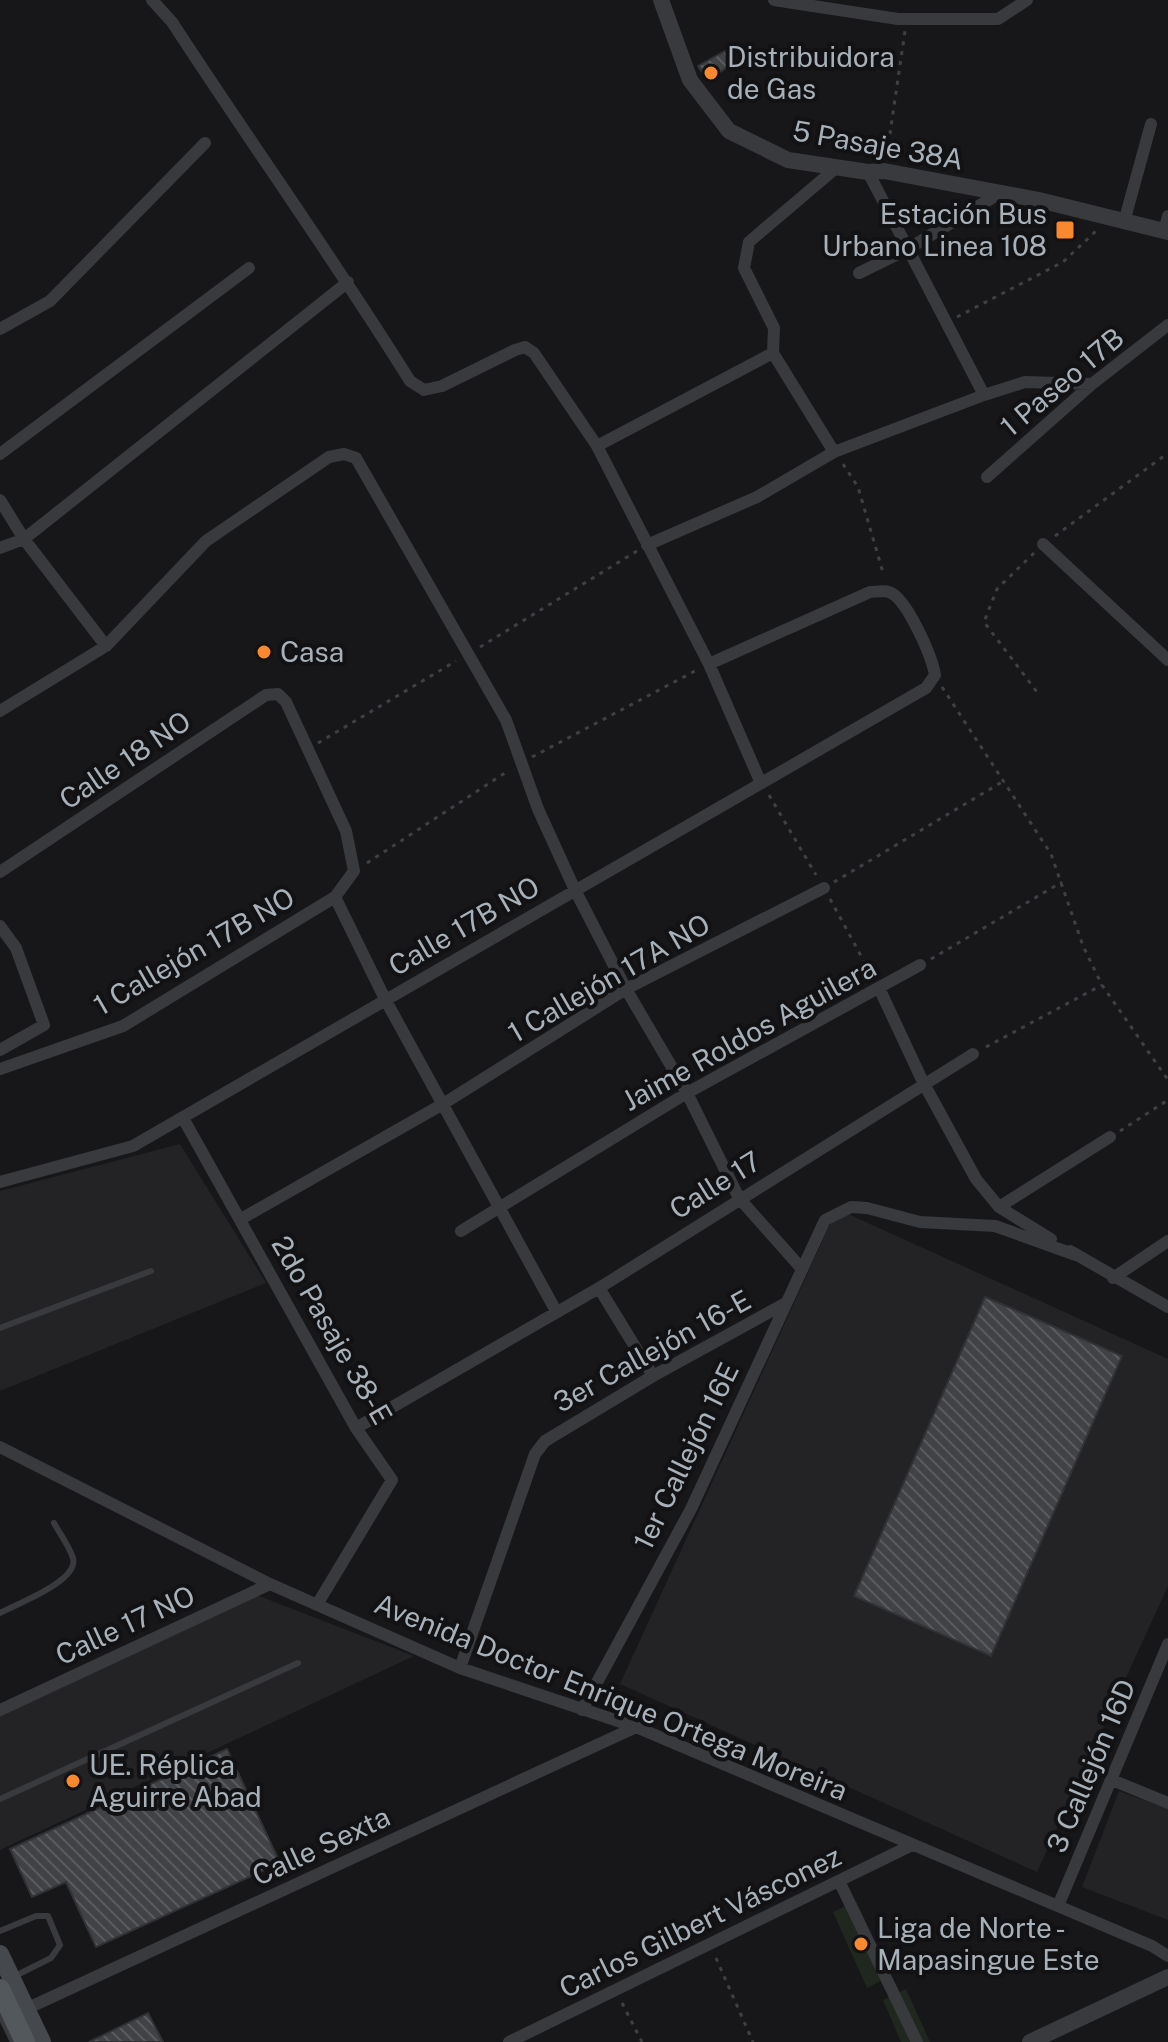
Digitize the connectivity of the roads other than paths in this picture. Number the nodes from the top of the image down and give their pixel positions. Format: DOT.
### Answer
graph roads {
  1 [pos="152,0"];
  2 [pos="661,0"];
  3 [pos="774,0"];
  4 [pos="1027,0"];
  5 [pos="1151,124"];
  6 [pos="205,143"];
  7 [pos="836,168"];
  8 [pos="876,172"];
  9 [pos="1000,193"];
  10 [pos="1116,220"];
  11 [pos="1167,226"];
  12 [pos="908,249"];
  13 [pos="249,268"];
  14 [pos="859,273"];
  15 [pos="348,282"];
  16 [pos="1168,325"];
  17 [pos="0,329"];
  18 [pos="773,353"];
  19 [pos="1092,384"];
  20 [pos="984,395"];
  21 [pos="597,446"];
  22 [pos="834,452"];
  23 [pos="0,454"];
  24 [pos="987,477"];
  25 [pos="0,500"];
  26 [pos="24,539"];
  27 [pos="1043,544"];
  28 [pos="647,545"];
  29 [pos="0,548"];
  30 [pos="106,646"];
  31 [pos="1168,660"];
  32 [pos="709,664"];
  33 [pos="278,694"];
  34 [pos="0,711"];
  35 [pos="760,781"];
  36 [pos="0,872"];
  37 [pos="824,888"];
  38 [pos="575,890"];
  39 [pos="335,897"];
  40 [pos="0,926"];
  41 [pos="920,965"];
  42 [pos="626,989"];
  43 [pos="880,990"];
  44 [pos="385,999"];
  45 [pos="0,1050"];
  46 [pos="973,1054"];
  47 [pos="0,1069"];
  48 [pos="923,1082"];
  49 [pos="687,1093"];
  50 [pos="443,1104"];
  51 [pos="183,1118"];
  52 [pos="1110,1137"];
  53 [pos="0,1182"];
  54 [pos="739,1198"];
  55 [pos="498,1206"];
  56 [pos="999,1207"];
  57 [pos="241,1219"];
  58 [pos="461,1231"];
  59 [pos="1168,1241"];
  60 [pos="1076,1255"];
  61 [pos="802,1269"];
  62 [pos="151,1271"];
  63 [pos="1113,1278"];
  64 [pos="599,1288"];
  65 [pos="786,1303"];
  66 [pos="1168,1307"];
  67 [pos="556,1311"];
  68 [pos="0,1328"];
  69 [pos="653,1376"];
  70 [pos="356,1428"];
  71 [pos="0,1447"];
  72 [pos="54,1523"];
  73 [pos="270,1584"];
  74 [pos="318,1603"];
  75 [pos="0,1613"];
  76 [pos="1168,1644"];
  77 [pos="298,1663"];
  78 [pos="460,1668"];
  79 [pos="0,1710"];
  80 [pos="582,1710"];
  81 [pos="636,1727"];
  82 [pos="1112,1780"];
  83 [pos="0,1799"];
  84 [pos="1168,1803"];
  85 [pos="912,1845"];
  86 [pos="839,1881"];
  87 [pos="1058,1906"];
  88 [pos="0,1931"];
  89 [pos="0,1954"];
  90 [pos="1168,1956"];
  91 [pos="1168,1977"];
  92 [pos="6,1984"];
  93 [pos="26,2009"];
  94 [pos="0,2015"];
  95 [pos="13,2042"];
  96 [pos="25,2042"];
  97 [pos="42,2042"];
  98 [pos="509,2042"];
  99 [pos="917,2042"];
  100 [pos="1030,2042"];
  1 -- 15 [label="street"];
  2 -- 7 [label="street, 5 Pasaje 38A"];
  3 -- 4 [label="street"];
  5 -- 10 [label="street"];
  6 -- 17 [label="street"];
  7 -- 8 [label="street, 5 Pasaje 38A"];
  7 -- 18 [label="street"];
  8 -- 9 [label="street, 5 Pasaje 38A"];
  8 -- 12 [label="street"];
  9 -- 10 [label="street, 5 Pasaje 38A"];
  9 -- 12 [label="street"];
  10 -- 11 [label="street, 5 Pasaje 38A"];
  12 -- 14 [label="street"];
  12 -- 20 [label="street"];
  13 -- 23 [label="street"];
  15 -- 21 [label="street"];
  15 -- 26 [label="street"];
  16 -- 19 [label="street, 1 Paseo 17B"];
  18 -- 21 [label="street"];
  18 -- 22 [label="street"];
  19 -- 20 [label="street"];
  19 -- 24 [label="street, 1 Paseo 17B"];
  20 -- 22 [label="street"];
  21 -- 28 [label="street"];
  22 -- 28 [label="street"];
  25 -- 26 [label="street"];
  26 -- 29 [label="street"];
  26 -- 30 [label="street"];
  27 -- 31 [label="street"];
  28 -- 32 [label="street"];
  30 -- 34 [label="street"];
  30 -- 38 [label="street"];
  32 -- 35 [label="street"];
  32 -- 35 [label="street, Calle 17B NO"];
  33 -- 36 [label="street, Calle 18 NO"];
  33 -- 39 [label="street, 1 Callejón 17B NO"];
  35 -- 38 [label="street, Calle 17B NO"];
  37 -- 42 [label="street, 1 Callejón 17A NO"];
  38 -- 42 [label="street"];
  38 -- 44 [label="street, Calle 17B NO"];
  39 -- 44 [label="street"];
  39 -- 47 [label="street, 1 Callejón 17B NO"];
  40 -- 45 [label="street"];
  41 -- 43 [label="street, Jaime Roldos Aguilera"];
  42 -- 49 [label="street"];
  42 -- 50 [label="street, 1 Callejón 17A NO"];
  43 -- 48 [label="street"];
  43 -- 49 [label="street, Jaime Roldos Aguilera"];
  44 -- 50 [label="street"];
  44 -- 51 [label="street, Calle 17B NO"];
  46 -- 48 [label="street, Calle 17"];
  48 -- 54 [label="street, Calle 17"];
  48 -- 56 [label="street"];
  49 -- 54 [label="street"];
  49 -- 55 [label="street, Jaime Roldos Aguilera"];
  50 -- 55 [label="street"];
  50 -- 57 [label="street, 1 Callejón 17A NO"];
  51 -- 53 [label="street, Calle 17B NO"];
  51 -- 57 [label="street, 2do Pasaje 38-E"];
  52 -- 56 [label="street"];
  54 -- 61 [label="street"];
  54 -- 64 [label="street, Calle 17"];
  55 -- 58 [label="street, Jaime Roldos Aguilera"];
  55 -- 67 [label="street"];
  56 -- 60 [label="street"];
  57 -- 70 [label="street, 2do Pasaje 38-E"];
  59 -- 63 [label="street"];
  60 -- 61 [label="street, 1er Callejón 16E"];
  60 -- 63 [label="street"];
  61 -- 65 [label="street, 1er Callejón 16E"];
  62 -- 68 [label="lane"];
  63 -- 66 [label="street"];
  64 -- 67 [label="street, Calle 17"];
  64 -- 69 [label="street"];
  65 -- 69 [label="street, 3er Callejón 16-E"];
  65 -- 80 [label="street, 1er Callejón 16E"];
  67 -- 70 [label="street, Calle 17"];
  69 -- 78 [label="street, 3er Callejón 16-E"];
  70 -- 74 [label="street, 2do Pasaje 38-E"];
  71 -- 73 [label="street, Avenida Doctor Enrique Ortega Moreira"];
  72 -- 75 [label="lane"];
  73 -- 74 [label="street, Avenida Doctor Enrique Ortega Moreira"];
  73 -- 79 [label="street, Calle 17 NO"];
  74 -- 78 [label="street, Avenida Doctor Enrique Ortega Moreira"];
  76 -- 82 [label="street, 3 Callejón 16D"];
  77 -- 83 [label="lane"];
  78 -- 80 [label="street, Avenida Doctor Enrique Ortega Moreira"];
  80 -- 81 [label="street, Avenida Doctor Enrique Ortega Moreira"];
  81 -- 85 [label="street, Avenida Doctor Enrique Ortega Moreira"];
  81 -- 93 [label="street, Calle Sexta"];
  82 -- 84 [label="street"];
  82 -- 87 [label="street, 3 Callejón 16D"];
  85 -- 86 [label="street, Carlos Gilbert Vásconez"];
  85 -- 87 [label="street, Avenida Doctor Enrique Ortega Moreira"];
  86 -- 98 [label="street, Carlos Gilbert Vásconez"];
  86 -- 99 [label="street"];
  87 -- 90 [label="street, Avenida Doctor Enrique Ortega Moreira"];
  88 -- 92 [label="lane"];
  89 -- 92 [label="main road"];
  91 -- 100 [label="street"];
  92 -- 93 [label="main road"];
  92 -- 96 [label="main road"];
  93 -- 97 [label="main road"];
  94 -- 95 [label="lane"];
}
